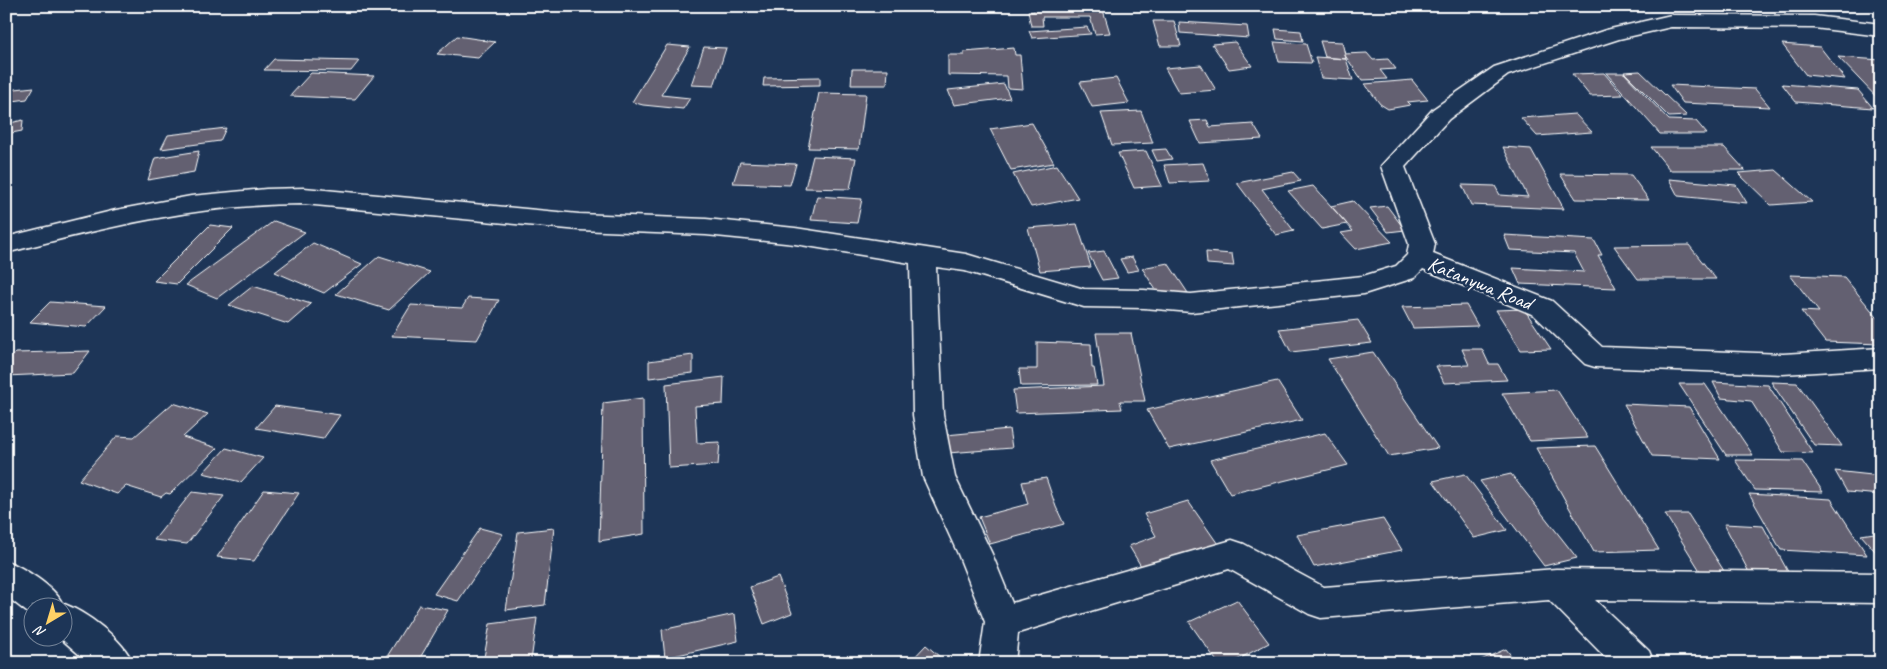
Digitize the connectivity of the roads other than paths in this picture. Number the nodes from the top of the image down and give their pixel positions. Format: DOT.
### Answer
graph roads {
  1 [pos="1881,30"];
  2 [pos="6,245"];
  3 [pos="923,256"];
  4 [pos="1419,258"];
  5 [pos="1881,358"];
  6 [pos="6,576"];
  7 [pos="1556,584"];
  8 [pos="1881,588"];
  9 [pos="33,596"];
  10 [pos="1002,622"];
  11 [pos="72,626"];
  12 [pos="115,663"];
  13 [pos="997,663"];
  14 [pos="1636,663"];
  1 -- 4 [label="street, Katanywa Road"];
  2 -- 3 [label="street"];
  3 -- 4 [label="street"];
  3 -- 10 [label="street"];
  4 -- 5 [label="street, Katanywa Road"];
  6 -- 9 [label="street"];
  7 -- 8 [label="street"];
  7 -- 10 [label="street"];
  7 -- 14 [label="street"];
  10 -- 13 [label="street"];
  11 -- 12 [label="street"];
}
